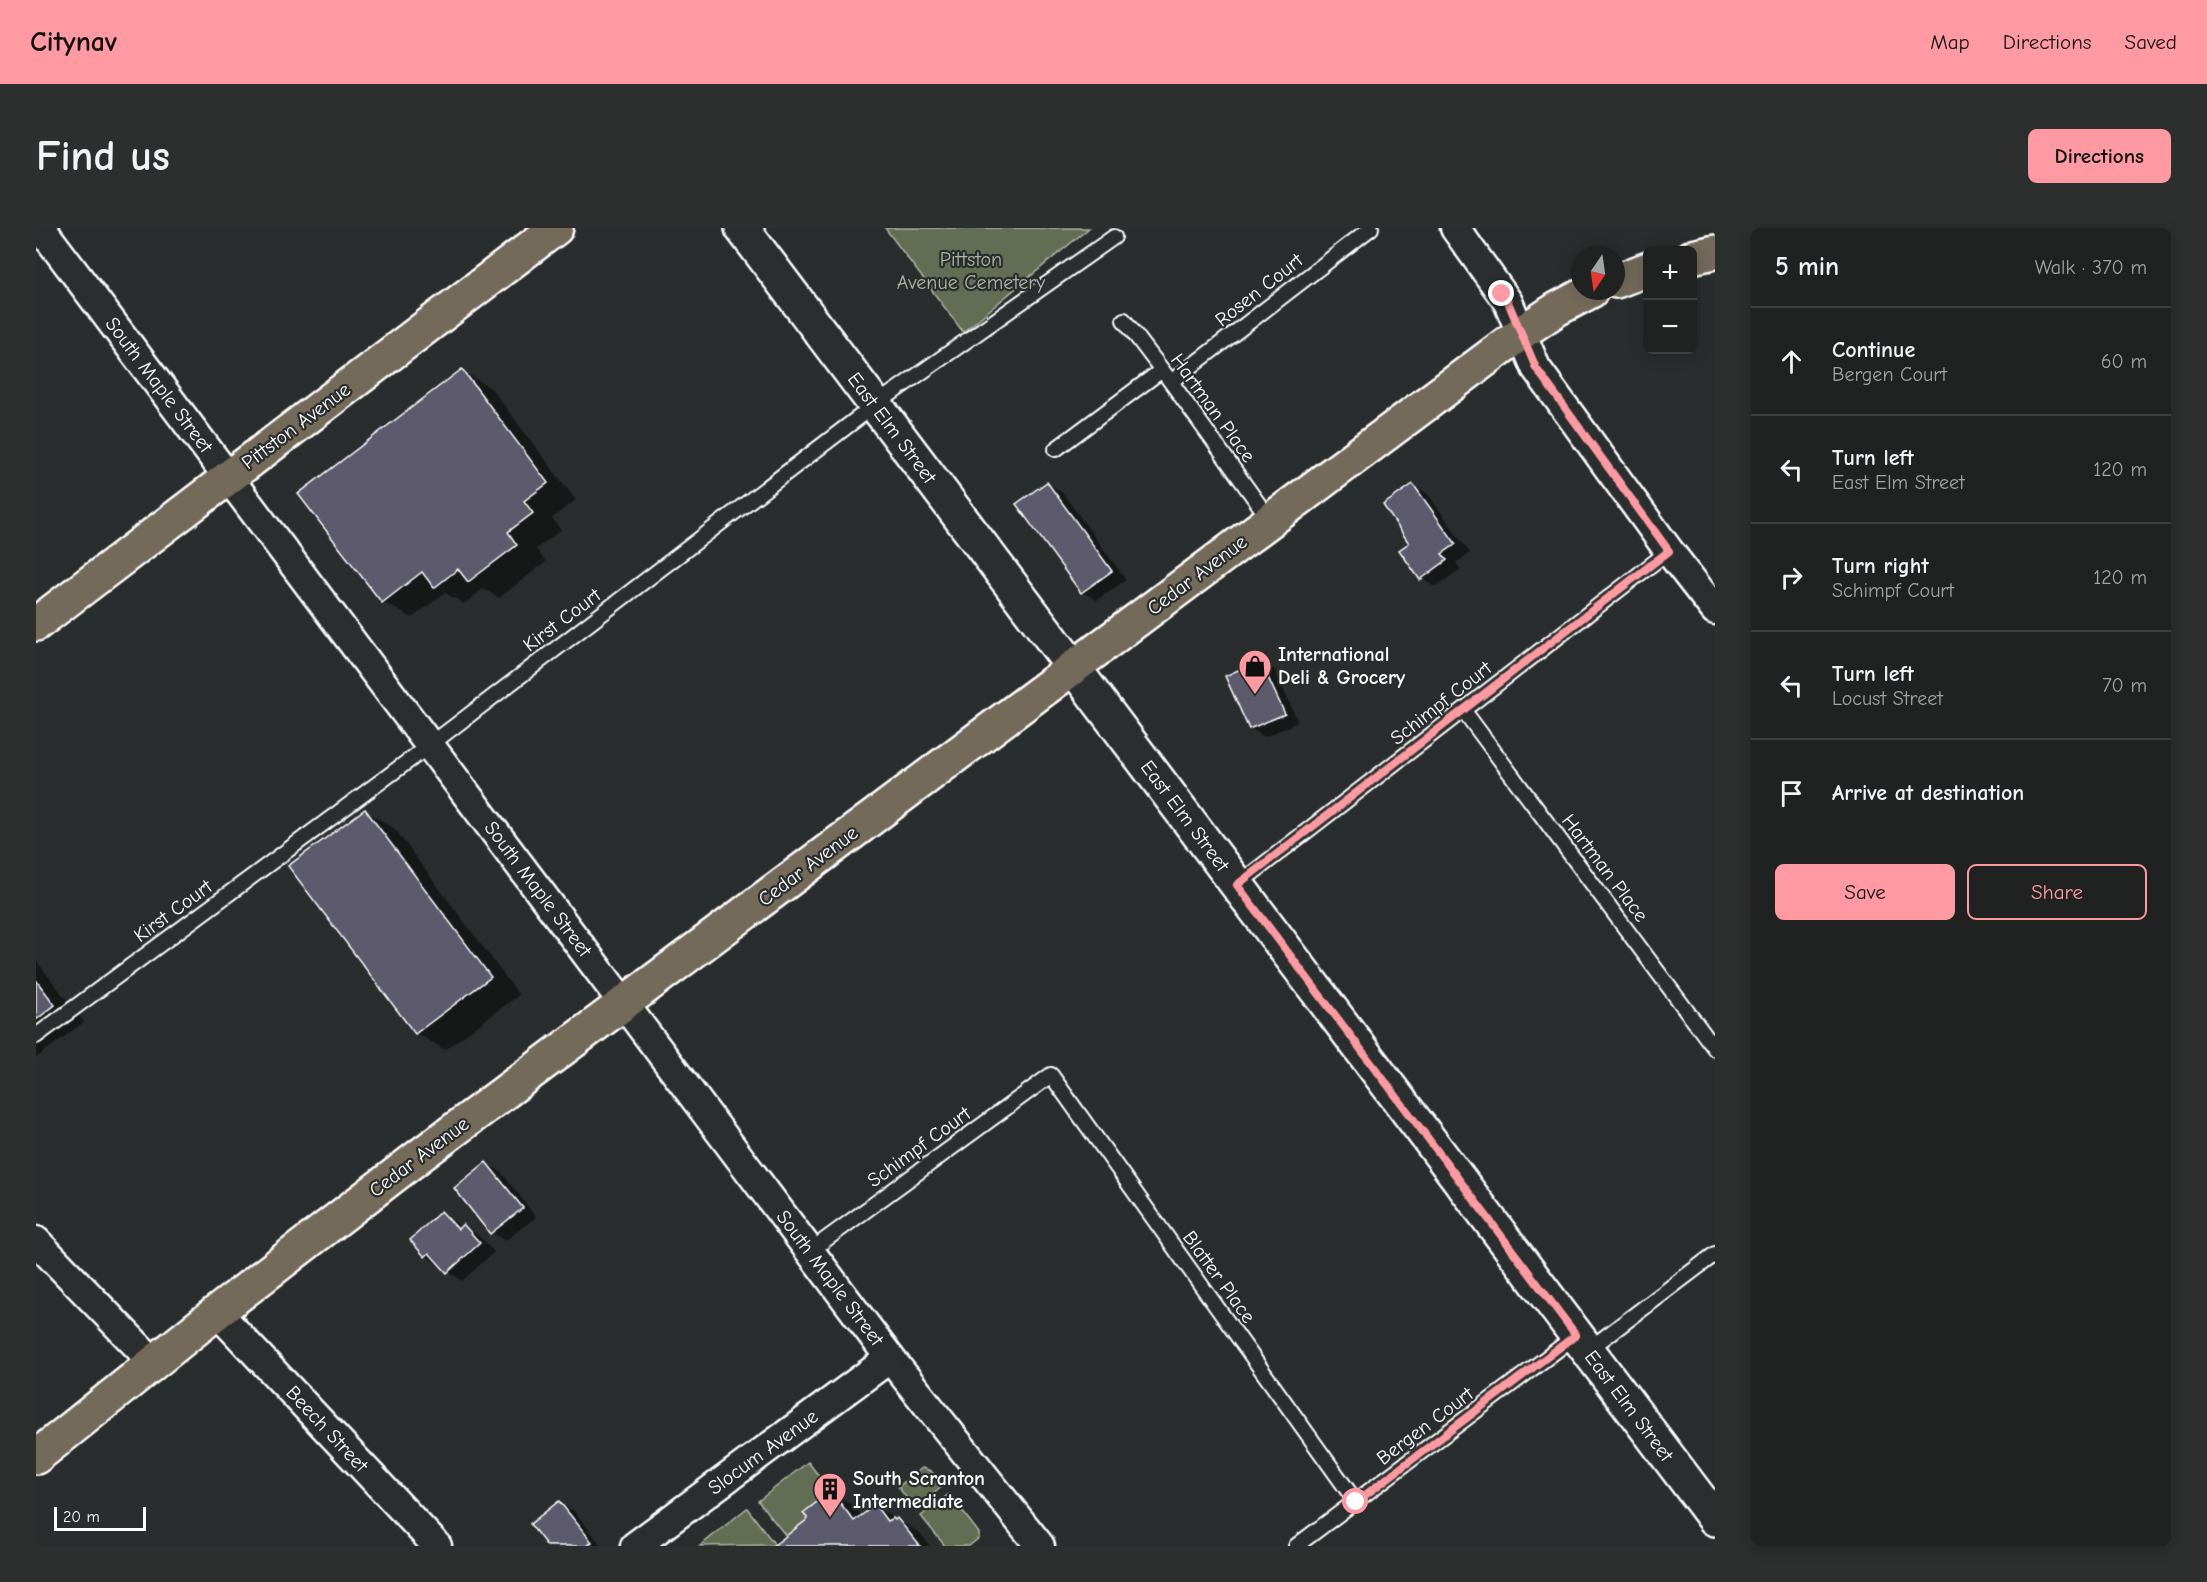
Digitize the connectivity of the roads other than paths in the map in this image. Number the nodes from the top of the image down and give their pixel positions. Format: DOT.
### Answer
graph roads {
  1 [pos="41,228"];
  2 [pos="556,228"];
  3 [pos="742,228"];
  4 [pos="1371,228"];
  5 [pos="1455,228"];
  6 [pos="1114,237"];
  7 [pos="1715,252"];
  8 [pos="1697,256"];
  9 [pos="1643,271"];
  10 [pos="1625,278"];
  11 [pos="1574,300"];
  12 [pos="1124,320"];
  13 [pos="1521,333"];
  14 [pos="1162,370"];
  15 [pos="1171,382"];
  16 [pos="875,405"];
  17 [pos="1056,449"];
  18 [pos="229,478"];
  19 [pos="1270,520"];
  20 [pos="1669,551"];
  21 [pos="1715,610"];
  22 [pos="36,624"];
  23 [pos="1073,667"];
  24 [pos="1464,711"];
  25 [pos="430,745"];
  26 [pos="1237,885"];
  27 [pos="624,1003"];
  28 [pos="36,1036"];
  29 [pos="1715,1049"];
  30 [pos="1051,1075"];
  31 [pos="36,1241"];
  32 [pos="810,1251"];
  33 [pos="1715,1254"];
  34 [pos="217,1312"];
  35 [pos="1582,1343"];
  36 [pos="890,1358"];
  37 [pos="154,1363"];
  38 [pos="36,1457"];
  39 [pos="1356,1502"];
  40 [pos="1715,1519"];
  41 [pos="437,1546"];
  42 [pos="635,1546"];
  43 [pos="1040,1546"];
  44 [pos="1296,1546"];
  1 -- 18 [label="street, South Maple Street"];
  2 -- 18 [label="main road, Pittston Avenue"];
  3 -- 16 [label="street, East Elm Street"];
  4 -- 15 [label="lane, Rosen Court"];
  5 -- 13 [label="street"];
  6 -- 16 [label="lane, Kirst Court"];
  7 -- 8 [label="main road"];
  9 -- 10 [label="main road"];
  11 -- 13 [label="main road, Cedar Avenue"];
  12 -- 14 [label="lane, Hartman Place"];
  13 -- 19 [label="main road, Cedar Avenue"];
  13 -- 20 [label="street"];
  14 -- 15 [label="lane, Hartman Place"];
  14 -- 17 [label="lane"];
  15 -- 19 [label="lane, Hartman Place"];
  16 -- 23 [label="street, East Elm Street"];
  16 -- 25 [label="lane, Kirst Court"];
  18 -- 22 [label="main road, Pittston Avenue"];
  18 -- 25 [label="street, South Maple Street"];
  19 -- 23 [label="main road, Cedar Avenue"];
  20 -- 21 [label="street"];
  20 -- 24 [label="lane, Schimpf Court"];
  23 -- 26 [label="street, East Elm Street"];
  23 -- 27 [label="main road, Cedar Avenue"];
  24 -- 26 [label="lane, Schimpf Court"];
  24 -- 29 [label="lane, Hartman Place"];
  25 -- 27 [label="street, South Maple Street"];
  25 -- 28 [label="lane, Kirst Court"];
  26 -- 35 [label="street, East Elm Street"];
  27 -- 32 [label="street, South Maple Street"];
  27 -- 34 [label="main road, Cedar Avenue"];
  30 -- 32 [label="lane, Schimpf Court"];
  30 -- 39 [label="lane, Blatter Place"];
  31 -- 37 [label="street"];
  32 -- 36 [label="street, South Maple Street"];
  33 -- 35 [label="lane, Bergen Court"];
  34 -- 37 [label="main road, Cedar Avenue"];
  34 -- 41 [label="street, Beech Street"];
  35 -- 39 [label="lane, Bergen Court"];
  35 -- 40 [label="street, East Elm Street"];
  36 -- 42 [label="street, Slocum Avenue"];
  36 -- 43 [label="street, South Maple Street"];
  37 -- 38 [label="main road, Cedar Avenue"];
  39 -- 44 [label="lane, Bergen Court"];
}
